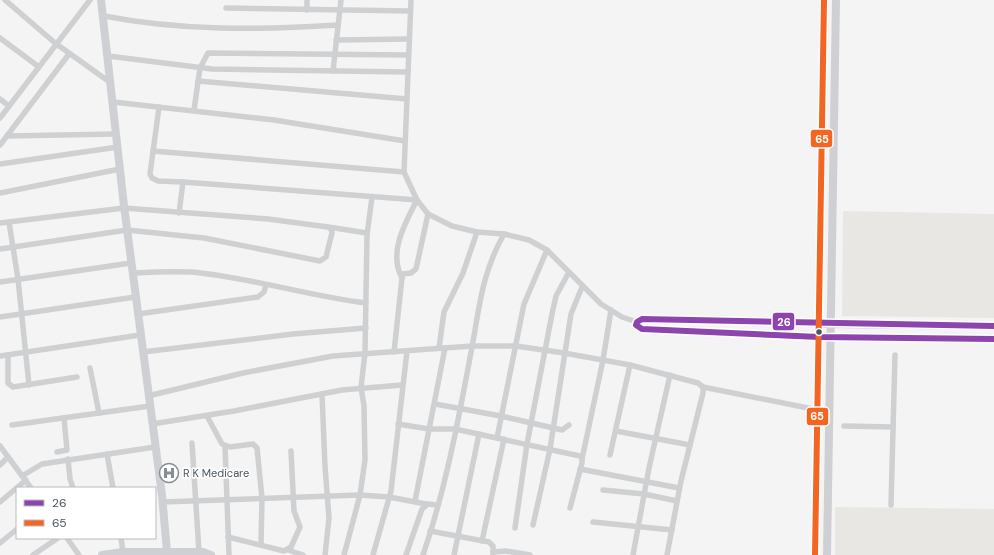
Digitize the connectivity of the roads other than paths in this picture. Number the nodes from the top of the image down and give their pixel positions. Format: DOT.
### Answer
graph roads {
  1 [pos="5,0"];
  2 [pos="90,0"];
  3 [pos="102,0"];
  4 [pos="307,0"];
  5 [pos="341,0"];
  6 [pos="411,0"];
  7 [pos="824,0"];
  8 [pos="836,0"];
  9 [pos="226,8"];
  10 [pos="307,10"];
  11 [pos="339,11"];
  12 [pos="410,11"];
  13 [pos="104,16"];
  14 [pos="338,25"];
  15 [pos="0,38"];
  16 [pos="409,39"];
  17 [pos="336,40"];
  18 [pos="55,44"];
  19 [pos="69,54"];
  20 [pos="334,54"];
  21 [pos="408,55"];
  22 [pos="108,56"];
  23 [pos="39,67"];
  24 [pos="200,68"];
  25 [pos="333,71"];
  26 [pos="408,72"];
  27 [pos="198,81"];
  28 [pos="111,83"];
  29 [pos="0,99"];
  30 [pos="407,99"];
  31 [pos="113,102"];
  32 [pos="9,106"];
  33 [pos="159,106"];
  34 [pos="194,110"];
  35 [pos="0,118"];
  36 [pos="116,134"];
  37 [pos="7,136"];
  38 [pos="405,142"];
  39 [pos="0,145"];
  40 [pos="118,147"];
  41 [pos="153,151"];
  42 [pos="0,164"];
  43 [pos="120,170"];
  44 [pos="404,172"];
  45 [pos="183,182"];
  46 [pos="0,193"];
  47 [pos="372,197"];
  48 [pos="417,200"];
  49 [pos="124,208"];
  50 [pos="179,213"];
  51 [pos="428,214"];
  52 [pos="9,222"];
  53 [pos="0,223"];
  54 [pos="328,227"];
  55 [pos="127,230"];
  56 [pos="477,232"];
  57 [pos="367,233"];
  58 [pos="504,234"];
  59 [pos="13,247"];
  60 [pos="0,249"];
  61 [pos="547,250"];
  62 [pos="131,263"];
  63 [pos="569,272"];
  64 [pos="132,274"];
  65 [pos="402,278"];
  66 [pos="18,279"];
  67 [pos="0,282"];
  68 [pos="266,285"];
  69 [pos="582,287"];
  70 [pos="135,297"];
  71 [pos="366,303"];
  72 [pos="611,310"];
  73 [pos="22,314"];
  74 [pos="138,314"];
  75 [pos="0,317"];
  76 [pos="637,322"];
  77 [pos="820,323"];
  78 [pos="830,324"];
  79 [pos="994,326"];
  80 [pos="366,328"];
  81 [pos="140,335"];
  82 [pos="819,337"];
  83 [pos="830,337"];
  84 [pos="994,339"];
  85 [pos="472,346"];
  86 [pos="516,346"];
  87 [pos="442,348"];
  88 [pos="545,350"];
  89 [pos="407,351"];
  90 [pos="26,352"];
  91 [pos="143,352"];
  92 [pos="394,352"];
  93 [pos="365,353"];
  94 [pos="564,353"];
  95 [pos="8,355"];
  96 [pos="895,355"];
  97 [pos="0,356"];
  98 [pos="603,360"];
  99 [pos="630,365"];
  100 [pos="90,368"];
  101 [pos="670,375"];
  102 [pos="77,377"];
  103 [pos="29,385"];
  104 [pos="402,385"];
  105 [pos="361,387"];
  106 [pos="703,387"];
  107 [pos="322,394"];
  108 [pos="148,396"];
  109 [pos="435,404"];
  110 [pos="150,406"];
  111 [pos="459,408"];
  112 [pos="818,410"];
  113 [pos="99,414"];
  114 [pos="207,416"];
  115 [pos="501,416"];
  116 [pos="64,418"];
  117 [pos="531,423"];
  118 [pos="152,424"];
  119 [pos="398,424"];
  120 [pos="12,425"];
  121 [pos="569,425"];
  122 [pos="844,426"];
  123 [pos="894,427"];
  124 [pos="553,428"];
  125 [pos="429,429"];
  126 [pos="455,429"];
  127 [pos="616,431"];
  128 [pos="479,434"];
  129 [pos="497,438"];
  130 [pos="655,438"];
  131 [pos="504,439"];
  132 [pos="192,443"];
  133 [pos="527,444"];
  134 [pos="690,445"];
  135 [pos="0,446"];
  136 [pos="225,446"];
  137 [pos="155,447"];
  138 [pos="550,449"];
  139 [pos="291,451"];
  140 [pos="57,452"];
  141 [pos="107,454"];
  142 [pos="610,455"];
  143 [pos="8,457"];
  144 [pos="582,459"];
  145 [pos="68,460"];
  146 [pos="0,465"];
  147 [pos="580,469"];
  148 [pos="24,478"];
  149 [pos="646,482"];
  150 [pos="30,487"];
  151 [pos="73,487"];
  152 [pos="113,487"];
  153 [pos="679,488"];
  154 [pos="603,490"];
  155 [pos="644,494"];
  156 [pos="360,495"];
  157 [pos="294,496"];
  158 [pos="328,496"];
  159 [pos="389,497"];
  160 [pos="262,498"];
  161 [pos="227,499"];
  162 [pos="196,501"];
  163 [pos="414,501"];
  164 [pos="677,501"];
  165 [pos="0,502"];
  166 [pos="162,502"];
  167 [pos="426,504"];
  168 [pos="437,505"];
  169 [pos="892,505"];
  170 [pos="570,508"];
  171 [pos="593,522"];
  172 [pos="533,526"];
  173 [pos="638,527"];
  174 [pos="515,528"];
  175 [pos="16,530"];
  176 [pos="672,530"];
  177 [pos="430,531"];
  178 [pos="458,536"];
  179 [pos="228,537"];
  180 [pos="57,539"];
  181 [pos="68,539"];
  182 [pos="121,539"];
  183 [pos="482,541"];
  184 [pos="0,544"];
  185 [pos="261,545"];
  186 [pos="288,550"];
  187 [pos="124,552"];
  188 [pos="167,552"];
  189 [pos="199,552"];
  190 [pos="184,554"];
  191 [pos="493,554"];
  192 [pos="33,555"];
  193 [pos="79,555"];
  194 [pos="102,555"];
  195 [pos="211,555"];
  196 [pos="229,555"];
  197 [pos="303,555"];
  198 [pos="325,555"];
  199 [pos="344,555"];
  200 [pos="373,555"];
  201 [pos="406,555"];
  202 [pos="423,555"];
  203 [pos="454,555"];
  204 [pos="530,555"];
  205 [pos="633,555"];
  206 [pos="667,555"];
  207 [pos="815,555"];
  208 [pos="827,555"];
  1 -- 18 [label="street"];
  2 -- 18 [label="street"];
  3 -- 13 [label="street"];
  4 -- 10 [label="street"];
  5 -- 11 [label="street"];
  6 -- 12 [label="street"];
  7 -- 77 [label="street"];
  8 -- 78 [label="street"];
  9 -- 10 [label="street"];
  10 -- 11 [label="street"];
  11 -- 12 [label="street"];
  11 -- 14 [label="street"];
  12 -- 16 [label="street"];
  13 -- 14 [label="street"];
  13 -- 22 [label="street"];
  14 -- 17 [label="street"];
  15 -- 23 [label="street"];
  16 -- 17 [label="street"];
  16 -- 21 [label="street"];
  17 -- 20 [label="street"];
  18 -- 19 [label="street"];
  18 -- 23 [label="street"];
  19 -- 28 [label="street"];
  19 -- 37 [label="street"];
  20 -- 21 [label="street"];
  20 -- 24 [label="street"];
  20 -- 25 [label="street"];
  21 -- 26 [label="street"];
  22 -- 24 [label="street"];
  22 -- 28 [label="street"];
  23 -- 32 [label="street"];
  24 -- 25 [label="street"];
  24 -- 27 [label="street"];
  25 -- 26 [label="street"];
  26 -- 30 [label="street"];
  27 -- 30 [label="street"];
  27 -- 34 [label="street"];
  28 -- 31 [label="street"];
  29 -- 32 [label="street"];
  30 -- 38 [label="street"];
  31 -- 33 [label="street"];
  31 -- 36 [label="street"];
  32 -- 35 [label="street"];
  33 -- 34 [label="street"];
  33 -- 41 [label="street"];
  34 -- 38 [label="street"];
  36 -- 37 [label="street"];
  36 -- 40 [label="street"];
  37 -- 39 [label="street"];
  38 -- 44 [label="street"];
  40 -- 42 [label="street"];
  40 -- 43 [label="street"];
  41 -- 44 [label="street"];
  41 -- 45 [label="street"];
  43 -- 46 [label="street"];
  43 -- 49 [label="street"];
  44 -- 48 [label="street"];
  45 -- 47 [label="street"];
  45 -- 50 [label="street"];
  47 -- 48 [label="street"];
  47 -- 57 [label="street"];
  48 -- 51 [label="street"];
  48 -- 65 [label="street"];
  49 -- 50 [label="street"];
  49 -- 52 [label="street"];
  49 -- 55 [label="street"];
  50 -- 54 [label="street"];
  51 -- 56 [label="street"];
  51 -- 65 [label="street"];
  52 -- 53 [label="street"];
  52 -- 59 [label="street"];
  54 -- 55 [label="street"];
  54 -- 57 [label="street"];
  55 -- 59 [label="street"];
  55 -- 62 [label="street"];
  56 -- 58 [label="street"];
  56 -- 87 [label="street"];
  57 -- 71 [label="street"];
  58 -- 61 [label="street"];
  58 -- 85 [label="street"];
  59 -- 60 [label="street"];
  59 -- 66 [label="street"];
  61 -- 63 [label="street"];
  61 -- 86 [label="street"];
  62 -- 64 [label="street"];
  62 -- 66 [label="street"];
  63 -- 69 [label="street"];
  63 -- 88 [label="street"];
  64 -- 68 [label="street"];
  64 -- 70 [label="street"];
  65 -- 92 [label="street"];
  66 -- 67 [label="street"];
  66 -- 73 [label="street"];
  68 -- 71 [label="street"];
  68 -- 74 [label="street"];
  69 -- 72 [label="street"];
  69 -- 94 [label="street"];
  70 -- 73 [label="street"];
  70 -- 74 [label="street"];
  71 -- 80 [label="street"];
  72 -- 76 [label="street"];
  72 -- 98 [label="street"];
  73 -- 75 [label="street"];
  73 -- 90 [label="street"];
  74 -- 81 [label="street"];
  76 -- 77 [label="street"];
  76 -- 82 [label="street"];
  77 -- 78 [label="street"];
  77 -- 82 [label="street"];
  78 -- 79 [label="street"];
  78 -- 83 [label="street"];
  80 -- 91 [label="street"];
  80 -- 93 [label="street"];
  81 -- 90 [label="street"];
  81 -- 91 [label="street"];
  82 -- 83 [label="street"];
  82 -- 112 [label="street"];
  83 -- 84 [label="street"];
  83 -- 208 [label="street"];
  85 -- 86 [label="street"];
  85 -- 87 [label="street"];
  85 -- 111 [label="street"];
  86 -- 88 [label="street"];
  86 -- 115 [label="street"];
  87 -- 89 [label="street"];
  87 -- 109 [label="street"];
  88 -- 94 [label="street"];
  88 -- 117 [label="street"];
  89 -- 92 [label="street"];
  89 -- 104 [label="street"];
  90 -- 95 [label="street"];
  90 -- 103 [label="street"];
  91 -- 108 [label="street"];
  92 -- 93 [label="street"];
  93 -- 105 [label="street"];
  93 -- 108 [label="street"];
  94 -- 98 [label="street"];
  94 -- 124 [label="street"];
  95 -- 97 [label="street"];
  95 -- 103 [label="street"];
  96 -- 123 [label="street"];
  98 -- 99 [label="street"];
  98 -- 144 [label="street"];
  99 -- 101 [label="street"];
  99 -- 127 [label="street"];
  100 -- 113 [label="street"];
  101 -- 106 [label="street"];
  101 -- 130 [label="street"];
  102 -- 103 [label="street"];
  104 -- 105 [label="street"];
  104 -- 119 [label="street"];
  105 -- 107 [label="street"];
  105 -- 156 [label="street"];
  106 -- 112 [label="street"];
  106 -- 134 [label="street"];
  107 -- 114 [label="street"];
  107 -- 158 [label="street"];
  108 -- 110 [label="street"];
  109 -- 111 [label="street"];
  109 -- 125 [label="street"];
  110 -- 113 [label="street"];
  110 -- 118 [label="street"];
  111 -- 115 [label="street"];
  111 -- 126 [label="street"];
  112 -- 207 [label="street"];
  113 -- 116 [label="street"];
  114 -- 118 [label="street"];
  114 -- 136 [label="street"];
  115 -- 117 [label="street"];
  115 -- 129 [label="street"];
  116 -- 120 [label="street"];
  116 -- 140 [label="street"];
  117 -- 124 [label="street"];
  117 -- 133 [label="street"];
  118 -- 137 [label="street"];
  119 -- 125 [label="street"];
  119 -- 159 [label="street"];
  121 -- 124 [label="street"];
  122 -- 123 [label="street"];
  123 -- 169 [label="street"];
  124 -- 138 [label="street"];
  125 -- 126 [label="street"];
  125 -- 163 [label="street"];
  126 -- 128 [label="street"];
  126 -- 168 [label="street"];
  127 -- 130 [label="street"];
  127 -- 142 [label="street"];
  128 -- 129 [label="street"];
  128 -- 178 [label="street"];
  129 -- 131 [label="street"];
  130 -- 134 [label="street"];
  130 -- 149 [label="street"];
  131 -- 133 [label="street"];
  131 -- 183 [label="street"];
  132 -- 162 [label="street"];
  133 -- 138 [label="street"];
  133 -- 174 [label="street"];
  134 -- 153 [label="street"];
  135 -- 143 [label="street"];
  136 -- 160 [label="street"];
  136 -- 161 [label="street"];
  137 -- 141 [label="street"];
  137 -- 166 [label="street"];
  138 -- 144 [label="street"];
  138 -- 172 [label="street"];
  139 -- 157 [label="street"];
  141 -- 145 [label="street"];
  141 -- 152 [label="street"];
  143 -- 146 [label="street"];
  143 -- 148 [label="street"];
  144 -- 147 [label="street"];
  145 -- 148 [label="street"];
  145 -- 151 [label="street"];
  147 -- 149 [label="street"];
  147 -- 170 [label="street"];
  148 -- 150 [label="street"];
  148 -- 165 [label="street"];
  149 -- 153 [label="street"];
  149 -- 155 [label="street"];
  153 -- 164 [label="street"];
  154 -- 155 [label="street"];
  155 -- 164 [label="street"];
  155 -- 173 [label="street"];
  156 -- 158 [label="street"];
  156 -- 159 [label="street"];
  156 -- 199 [label="street"];
  157 -- 158 [label="street"];
  157 -- 160 [label="street"];
  157 -- 186 [label="street"];
  158 -- 198 [label="street"];
  159 -- 163 [label="street"];
  159 -- 200 [label="street"];
  160 -- 161 [label="street"];
  160 -- 185 [label="street"];
  161 -- 162 [label="street"];
  161 -- 179 [label="street"];
  162 -- 166 [label="street"];
  162 -- 189 [label="street"];
  163 -- 167 [label="street"];
  164 -- 176 [label="street"];
  166 -- 188 [label="street"];
  167 -- 168 [label="street"];
  167 -- 201 [label="street"];
  168 -- 177 [label="street"];
  171 -- 173 [label="street"];
  173 -- 176 [label="street"];
  173 -- 205 [label="street"];
  175 -- 184 [label="street"];
  176 -- 206 [label="street"];
  177 -- 178 [label="street"];
  177 -- 202 [label="street"];
  178 -- 183 [label="street"];
  178 -- 203 [label="street"];
  179 -- 185 [label="street"];
  179 -- 196 [label="street"];
  180 -- 192 [label="street"];
  181 -- 193 [label="street"];
  182 -- 187 [label="street"];
  183 -- 191 [label="street"];
  185 -- 186 [label="street"];
  186 -- 197 [label="street"];
  187 -- 188 [label="street"];
  187 -- 194 [label="street"];
  188 -- 190 [label="street"];
  189 -- 190 [label="street"];
  189 -- 195 [label="street"];
  191 -- 204 [label="street"];
}
